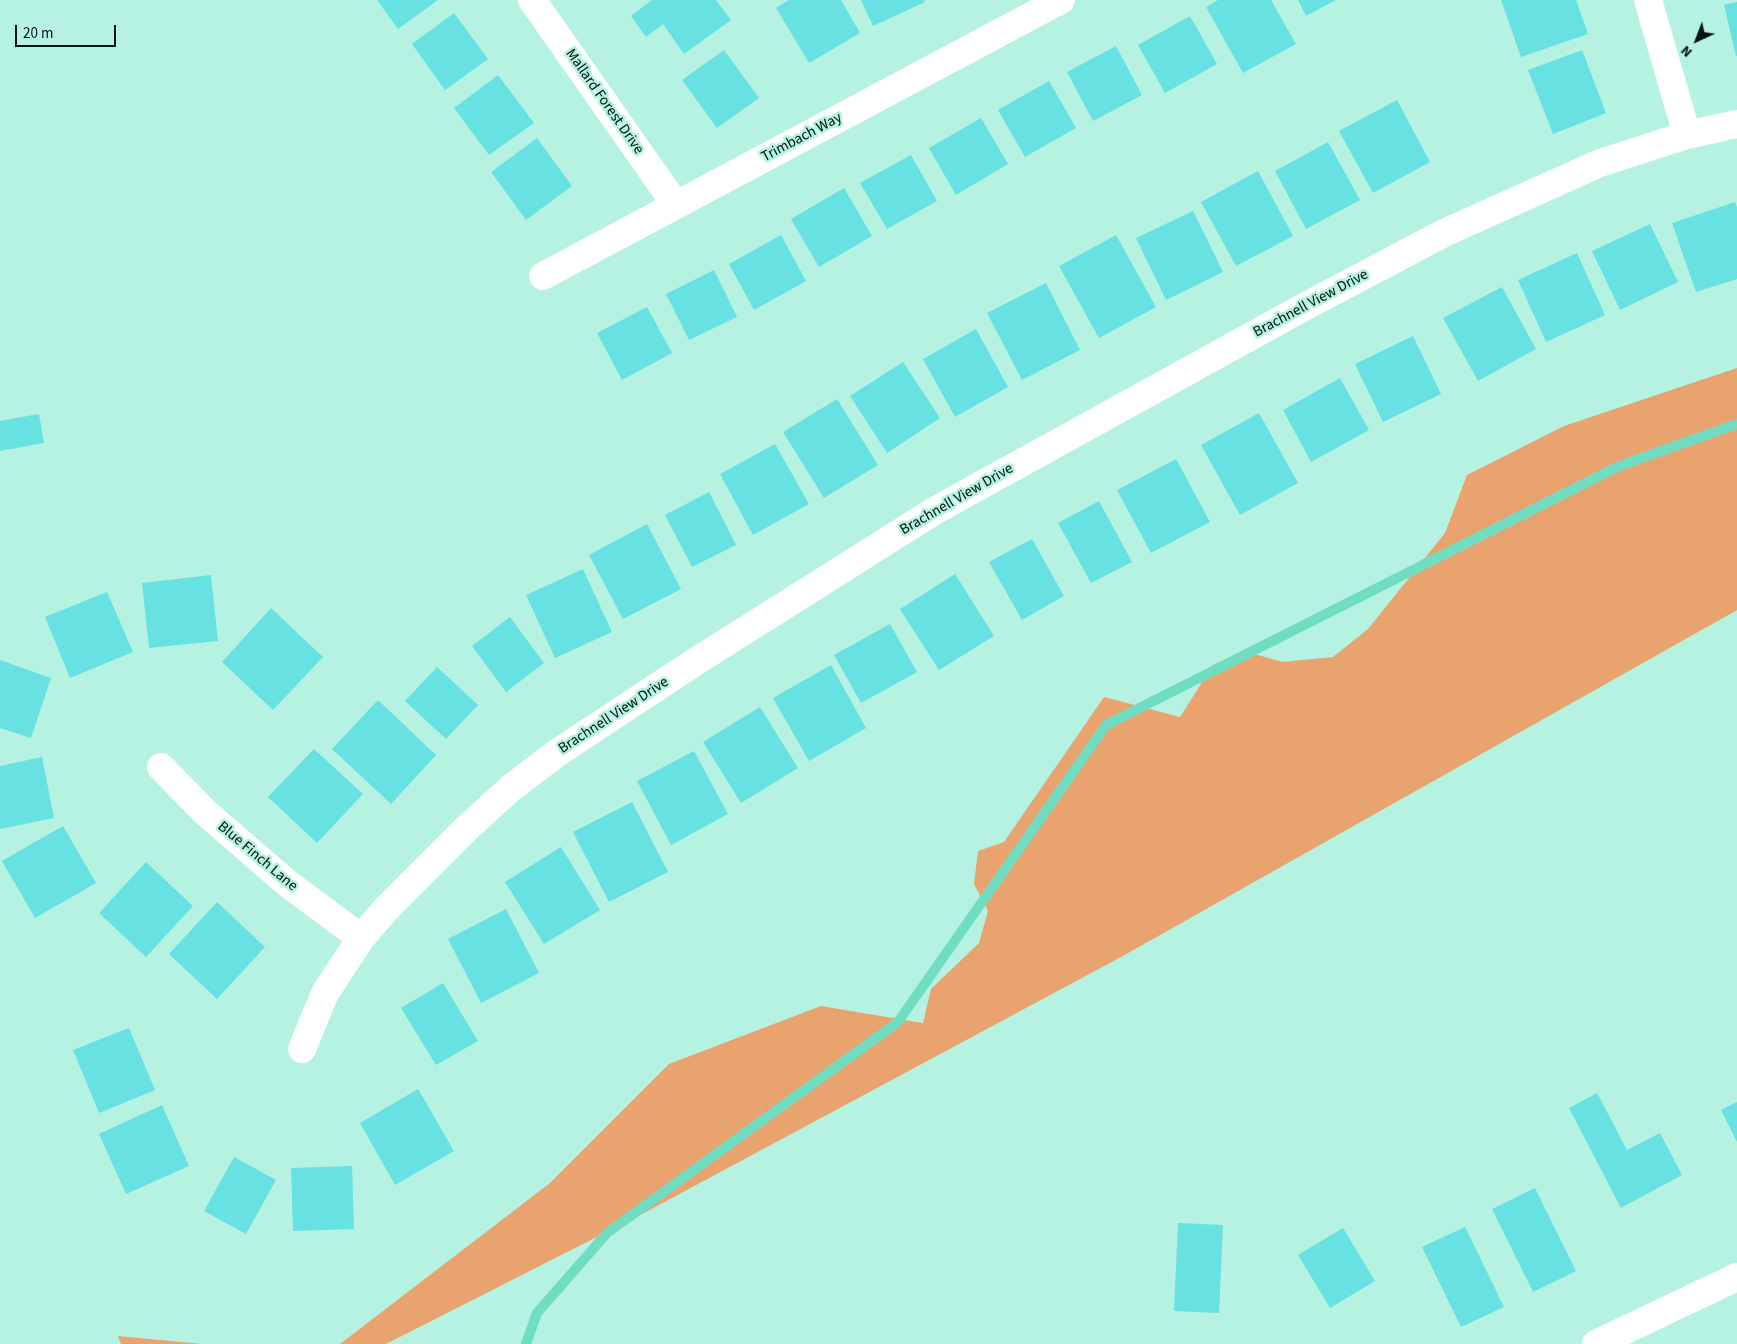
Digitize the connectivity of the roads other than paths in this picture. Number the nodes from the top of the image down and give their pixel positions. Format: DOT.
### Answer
graph roads {
  1 [pos="532,0"];
  2 [pos="1061,0"];
  3 [pos="1648,0"];
  4 [pos="1737,124"];
  5 [pos="1687,135"];
  6 [pos="676,205"];
  7 [pos="543,276"];
  8 [pos="161,768"];
  9 [pos="361,938"];
  10 [pos="302,1049"];
  11 [pos="1737,1277"];
  12 [pos="1596,1344"];
  1 -- 6 [label="street, Mallard Forest Drive"];
  2 -- 6 [label="street, Trimbach Way"];
  3 -- 5 [label="street"];
  4 -- 5 [label="street, Brachnell View Drive"];
  5 -- 9 [label="street, Brachnell View Drive"];
  6 -- 7 [label="street, Trimbach Way"];
  8 -- 9 [label="street, Blue Finch Lane"];
  9 -- 10 [label="street, Brachnell View Drive"];
  11 -- 12 [label="street"];
}
